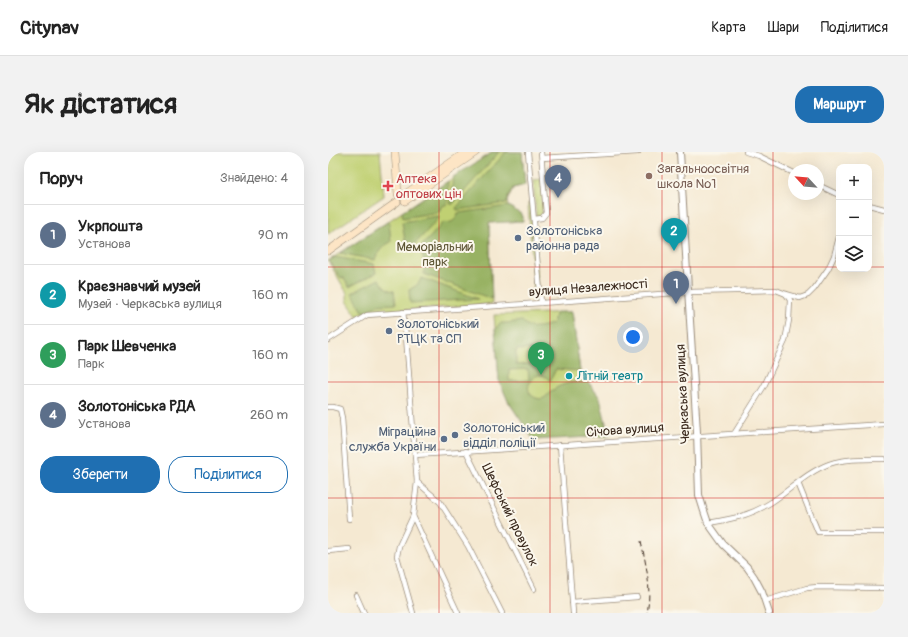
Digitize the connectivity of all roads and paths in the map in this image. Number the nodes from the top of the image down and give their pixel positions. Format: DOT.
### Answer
graph roads {
  1 [pos="395,152"];
  2 [pos="466,152"];
  3 [pos="476,152"];
  4 [pos="528,152"];
  5 [pos="541,152"];
  6 [pos="638,152"];
  7 [pos="680,152"];
  8 [pos="746,152"];
  9 [pos="542,158"];
  10 [pos="788,170"];
  11 [pos="824,188"];
  12 [pos="836,194"];
  13 [pos="401,198"];
  14 [pos="872,206"];
  15 [pos="884,209"];
  16 [pos="534,219"];
  17 [pos="836,248"];
  18 [pos="328,251"];
  19 [pos="688,292"];
  20 [pos="786,294"];
  21 [pos="541,303"];
  22 [pos="403,312"];
  23 [pos="328,340"];
  24 [pos="328,407"];
  25 [pos="884,424"];
  26 [pos="734,434"];
  27 [pos="697,436"];
  28 [pos="560,445"];
  29 [pos="466,451"];
  30 [pos="415,455"];
  31 [pos="884,459"];
  32 [pos="417,482"];
  33 [pos="798,483"];
  34 [pos="413,516"];
  35 [pos="349,519"];
  36 [pos="708,523"];
  37 [pos="884,532"];
  38 [pos="349,549"];
  39 [pos="328,551"];
  40 [pos="884,588"];
  41 [pos="534,589"];
  42 [pos="356,595"];
  43 [pos="637,598"];
  44 [pos="765,601"];
  45 [pos="572,602"];
  46 [pos="364,613"];
  47 [pos="413,613"];
  48 [pos="458,613"];
  49 [pos="502,613"];
  50 [pos="573,613"];
  51 [pos="769,613"];
  1 -- 13 [label="main road"];
  2 -- 13 [label="main road"];
  3 -- 13 [label="main road"];
  4 -- 16 [label="street"];
  5 -- 9 [label="street"];
  6 -- 9 [label="street"];
  7 -- 19 [label="street, Черкаська вулиця"];
  8 -- 10 [label="street"];
  9 -- 16 [label="street"];
  11 -- 12 [label="street"];
  13 -- 18 [label="main road"];
  14 -- 15 [label="street"];
  16 -- 21 [label="street"];
  17 -- 20 [label="street, вулиця Незалежності"];
  19 -- 20 [label="street, вулиця Незалежності"];
  19 -- 21 [label="street, вулиця Незалежності"];
  19 -- 27 [label="street, Черкаська вулиця"];
  20 -- 26 [label="street"];
  21 -- 22 [label="street, вулиця Незалежності"];
  22 -- 23 [label="street, вулиця Незалежності"];
  22 -- 30 [label="street"];
  24 -- 35 [label="street"];
  25 -- 26 [label="street, Січова вулиця"];
  26 -- 27 [label="street, Січова вулиця"];
  27 -- 28 [label="street, Січова вулиця"];
  27 -- 36 [label="street, Черкаська вулиця"];
  28 -- 29 [label="street, Січова вулиця"];
  28 -- 45 [label="street"];
  29 -- 30 [label="street, Січова вулиця"];
  29 -- 41 [label="street, Шефський провулок"];
  30 -- 32 [label="street"];
  31 -- 33 [label="street"];
  32 -- 34 [label="street"];
  32 -- 49 [label="street"];
  33 -- 36 [label="street"];
  33 -- 37 [label="street"];
  34 -- 47 [label="street"];
  34 -- 48 [label="street"];
  36 -- 44 [label="street, Черкаська вулиця"];
  38 -- 39 [label="street"];
  40 -- 44 [label="street"];
  42 -- 46 [label="street"];
  43 -- 45 [label="street"];
  44 -- 51 [label="street, Черкаська вулиця"];
  45 -- 50 [label="street"];
}
